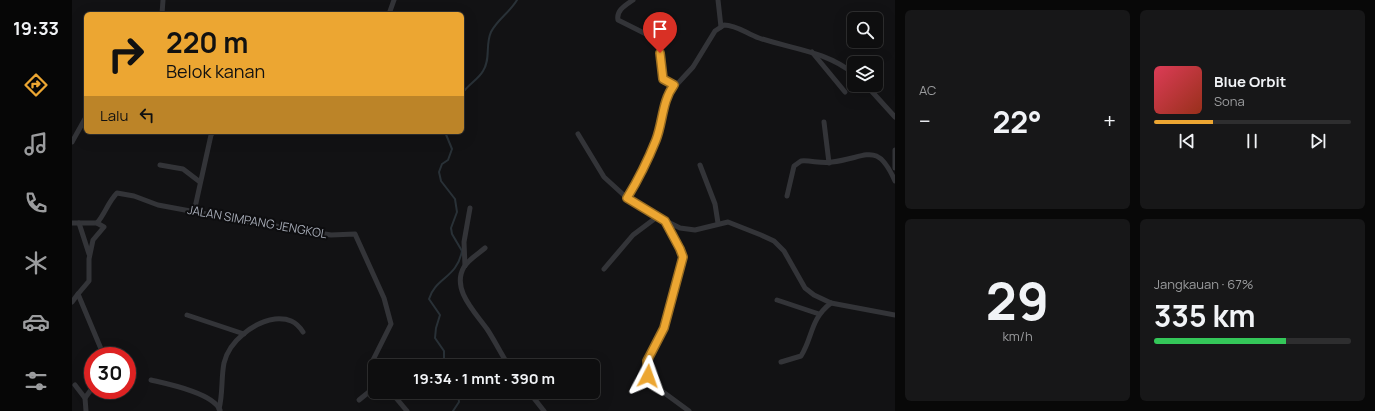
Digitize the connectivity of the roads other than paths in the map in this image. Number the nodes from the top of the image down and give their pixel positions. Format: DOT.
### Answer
graph roads {
  1 [pos="163,0"];
  2 [pos="394,0"];
  3 [pos="633,0"];
  4 [pos="718,0"];
  5 [pos="162,12"];
  6 [pos="390,12"];
  7 [pos="721,27"];
  8 [pos="811,52"];
  9 [pos="847,70"];
  10 [pos="674,85"];
  11 [pos="845,92"];
  12 [pos="873,92"];
  13 [pos="895,116"];
  14 [pos="84,120"];
  15 [pos="824,122"];
  16 [pos="212,134"];
  17 [pos="578,134"];
  18 [pos="73,139"];
  19 [pos="895,150"];
  20 [pos="829,163"];
  21 [pos="160,165"];
  22 [pos="700,165"];
  23 [pos="895,168"];
  24 [pos="895,181"];
  25 [pos="200,182"];
  26 [pos="787,196"];
  27 [pos="627,198"];
  28 [pos="470,208"];
  29 [pos="194,212"];
  30 [pos="657,217"];
  31 [pos="665,221"];
  32 [pos="72,223"];
  33 [pos="80,223"];
  34 [pos="97,223"];
  35 [pos="718,223"];
  36 [pos="485,248"];
  37 [pos="89,254"];
  38 [pos="465,266"];
  39 [pos="604,269"];
  40 [pos="78,294"];
  41 [pos="777,300"];
  42 [pos="72,302"];
  43 [pos="831,303"];
  44 [pos="819,314"];
  45 [pos="187,315"];
  46 [pos="895,316"];
  47 [pos="303,332"];
  48 [pos="244,334"];
  49 [pos="100,347"];
  50 [pos="374,359"];
  51 [pos="505,359"];
  52 [pos="781,362"];
  53 [pos="150,380"];
  54 [pos="75,385"];
  55 [pos="368,393"];
  56 [pos="84,397"];
  57 [pos="85,399"];
  58 [pos="397,399"];
  59 [pos="535,399"];
  60 [pos="359,400"];
  61 [pos="220,410"];
  62 [pos="86,411"];
  63 [pos="407,411"];
  64 [pos="544,411"];
  65 [pos="689,411"];
  1 -- 5 [label="street"];
  2 -- 6 [label="street"];
  3 -- 10 [label="street"];
  4 -- 7 [label="street"];
  7 -- 8 [label="street"];
  7 -- 10 [label="street"];
  8 -- 9 [label="street"];
  8 -- 11 [label="street"];
  10 -- 27 [label="street"];
  12 -- 13 [label="street"];
  14 -- 18 [label="street"];
  15 -- 20 [label="street"];
  16 -- 25 [label="street"];
  17 -- 27 [label="street"];
  19 -- 23 [label="street"];
  20 -- 24 [label="street"];
  20 -- 26 [label="street"];
  21 -- 25 [label="street"];
  22 -- 35 [label="street"];
  25 -- 29 [label="street"];
  27 -- 30 [label="street"];
  28 -- 38 [label="street"];
  29 -- 34 [label="street, JALAN SIMPANG JENGKOL"];
  29 -- 50 [label="street, JALAN SIMPANG JENGKOL"];
  30 -- 31 [label="street"];
  30 -- 39 [label="street"];
  31 -- 35 [label="street"];
  31 -- 65 [label="street"];
  32 -- 33 [label="street"];
  33 -- 34 [label="street"];
  33 -- 37 [label="street"];
  34 -- 37 [label="street"];
  35 -- 43 [label="street"];
  36 -- 38 [label="street"];
  37 -- 40 [label="street"];
  38 -- 51 [label="street"];
  40 -- 42 [label="street"];
  40 -- 49 [label="street"];
  41 -- 44 [label="street"];
  43 -- 44 [label="street"];
  43 -- 46 [label="street"];
  44 -- 52 [label="street"];
  45 -- 48 [label="street"];
  47 -- 48 [label="street"];
  48 -- 61 [label="street"];
  53 -- 61 [label="street"];
  54 -- 56 [label="street"];
  55 -- 60 [label="street"];
  57 -- 62 [label="street"];
  58 -- 63 [label="street"];
  59 -- 64 [label="street"];
}
